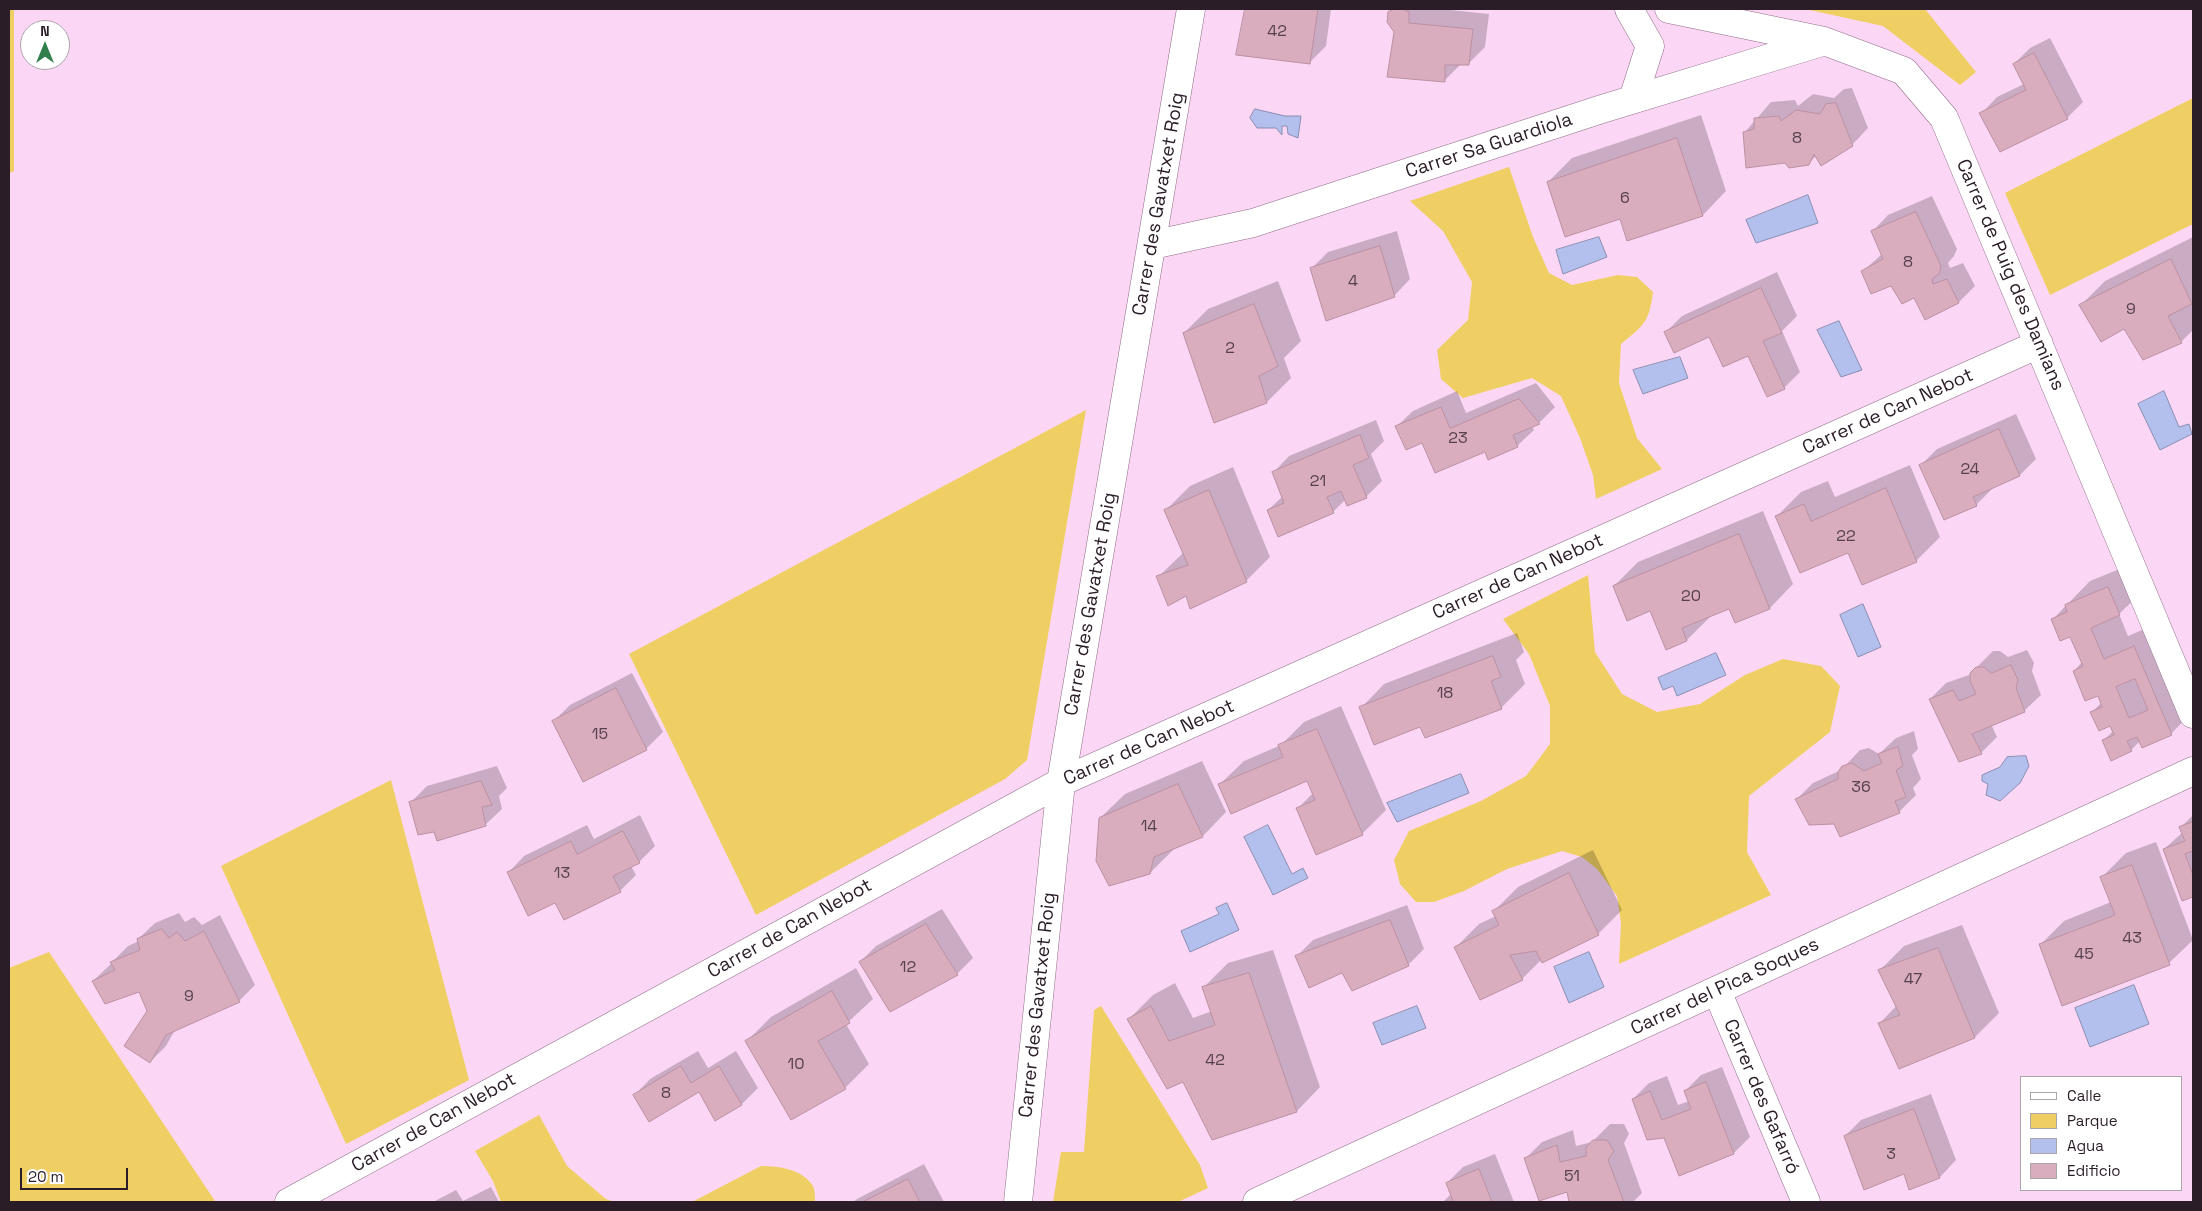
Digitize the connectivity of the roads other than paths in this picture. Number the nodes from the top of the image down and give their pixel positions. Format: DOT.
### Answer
graph roads {
  1 [pos="1191,9"];
  2 [pos="1629,9"];
  3 [pos="1669,9"];
  4 [pos="1824,41"];
  5 [pos="1633,99"];
  6 [pos="1152,245"];
  7 [pos="2038,344"];
  8 [pos="2193,714"];
  9 [pos="2193,771"];
  10 [pos="1061,782"];
  11 [pos="1717,991"];
  12 [pos="289,1202"];
  13 [pos="1018,1202"];
  14 [pos="1257,1202"];
  15 [pos="1806,1202"];
  1 -- 6 [label="street, Carrer des Gavatxet Roig"];
  2 -- 5 [label="street"];
  3 -- 4 [label="street, Carrer de Puig des Damians"];
  4 -- 5 [label="street, Carrer Sa Guardiola"];
  4 -- 7 [label="street, Carrer de Puig des Damians"];
  5 -- 6 [label="street, Carrer Sa Guardiola"];
  6 -- 10 [label="street, Carrer des Gavatxet Roig"];
  7 -- 8 [label="street, Carrer de Puig des Damians"];
  7 -- 10 [label="street, Carrer de Can Nebot"];
  9 -- 11 [label="street, Carrer del Pica Soques"];
  10 -- 12 [label="street, Carrer de Can Nebot"];
  10 -- 13 [label="street, Carrer des Gavatxet Roig"];
  11 -- 14 [label="street, Carrer del Pica Soques"];
  11 -- 15 [label="street, Carrer des Gafarró"];
}
